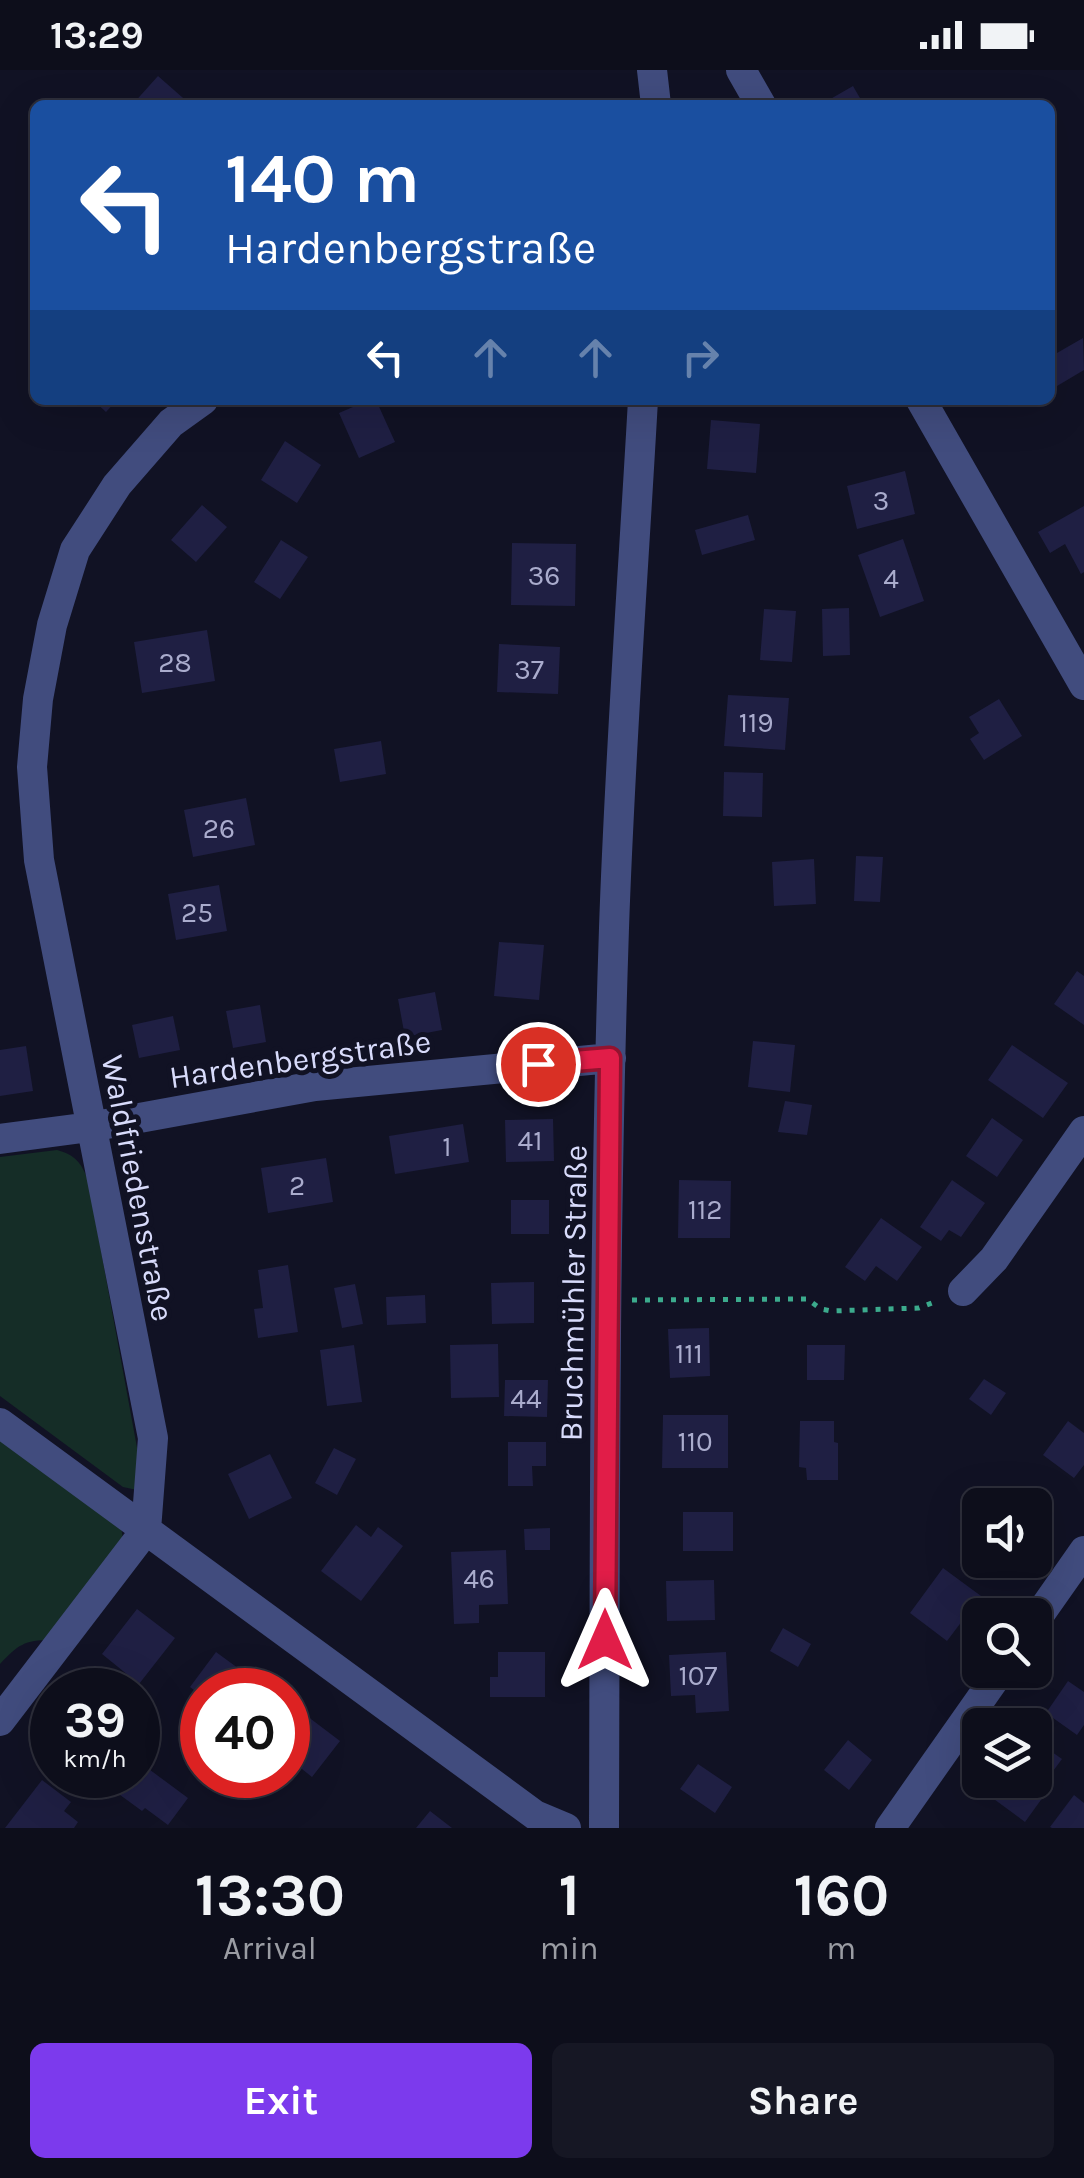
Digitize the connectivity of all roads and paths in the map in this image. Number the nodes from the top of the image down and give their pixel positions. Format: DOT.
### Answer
graph roads {
  1 [pos="652,70"];
  2 [pos="655,100"];
  3 [pos="196,405"];
  4 [pos="644,405"];
  5 [pos="924,405"];
  6 [pos="1084,685"];
  7 [pos="610,1058"];
  8 [pos="90,1126"];
  9 [pos="1084,1131"];
  10 [pos="0,1139"];
  11 [pos="963,1291"];
  12 [pos="607,1300"];
  13 [pos="0,1423"];
  14 [pos="146,1530"];
  15 [pos="1084,1552"];
  16 [pos="1051,1598"];
  17 [pos="988,1688"];
  18 [pos="0,1722"];
  19 [pos="566,1828"];
  20 [pos="586,1828"];
  21 [pos="604,1828"];
  22 [pos="890,1828"];
  1 -- 2 [label="street"];
  3 -- 8 [label="street, Waldfriedenstraße"];
  4 -- 7 [label="street, Bruchmühler Straße"];
  5 -- 6 [label="street"];
  7 -- 8 [label="street, Hardenbergstraße"];
  7 -- 12 [label="street, Bruchmühler Straße"];
  8 -- 10 [label="street, Hardenbergstraße"];
  8 -- 14 [label="street, Waldfriedenstraße"];
  9 -- 11 [label="street"];
  11 -- 12 [label="path"];
  12 -- 21 [label="street, Bruchmühler Straße"];
  13 -- 14 [label="street"];
  14 -- 18 [label="street"];
  14 -- 19 [label="street"];
  15 -- 16 [label="street"];
  17 -- 22 [label="street"];
  20 -- 21 [label="street"];
}
